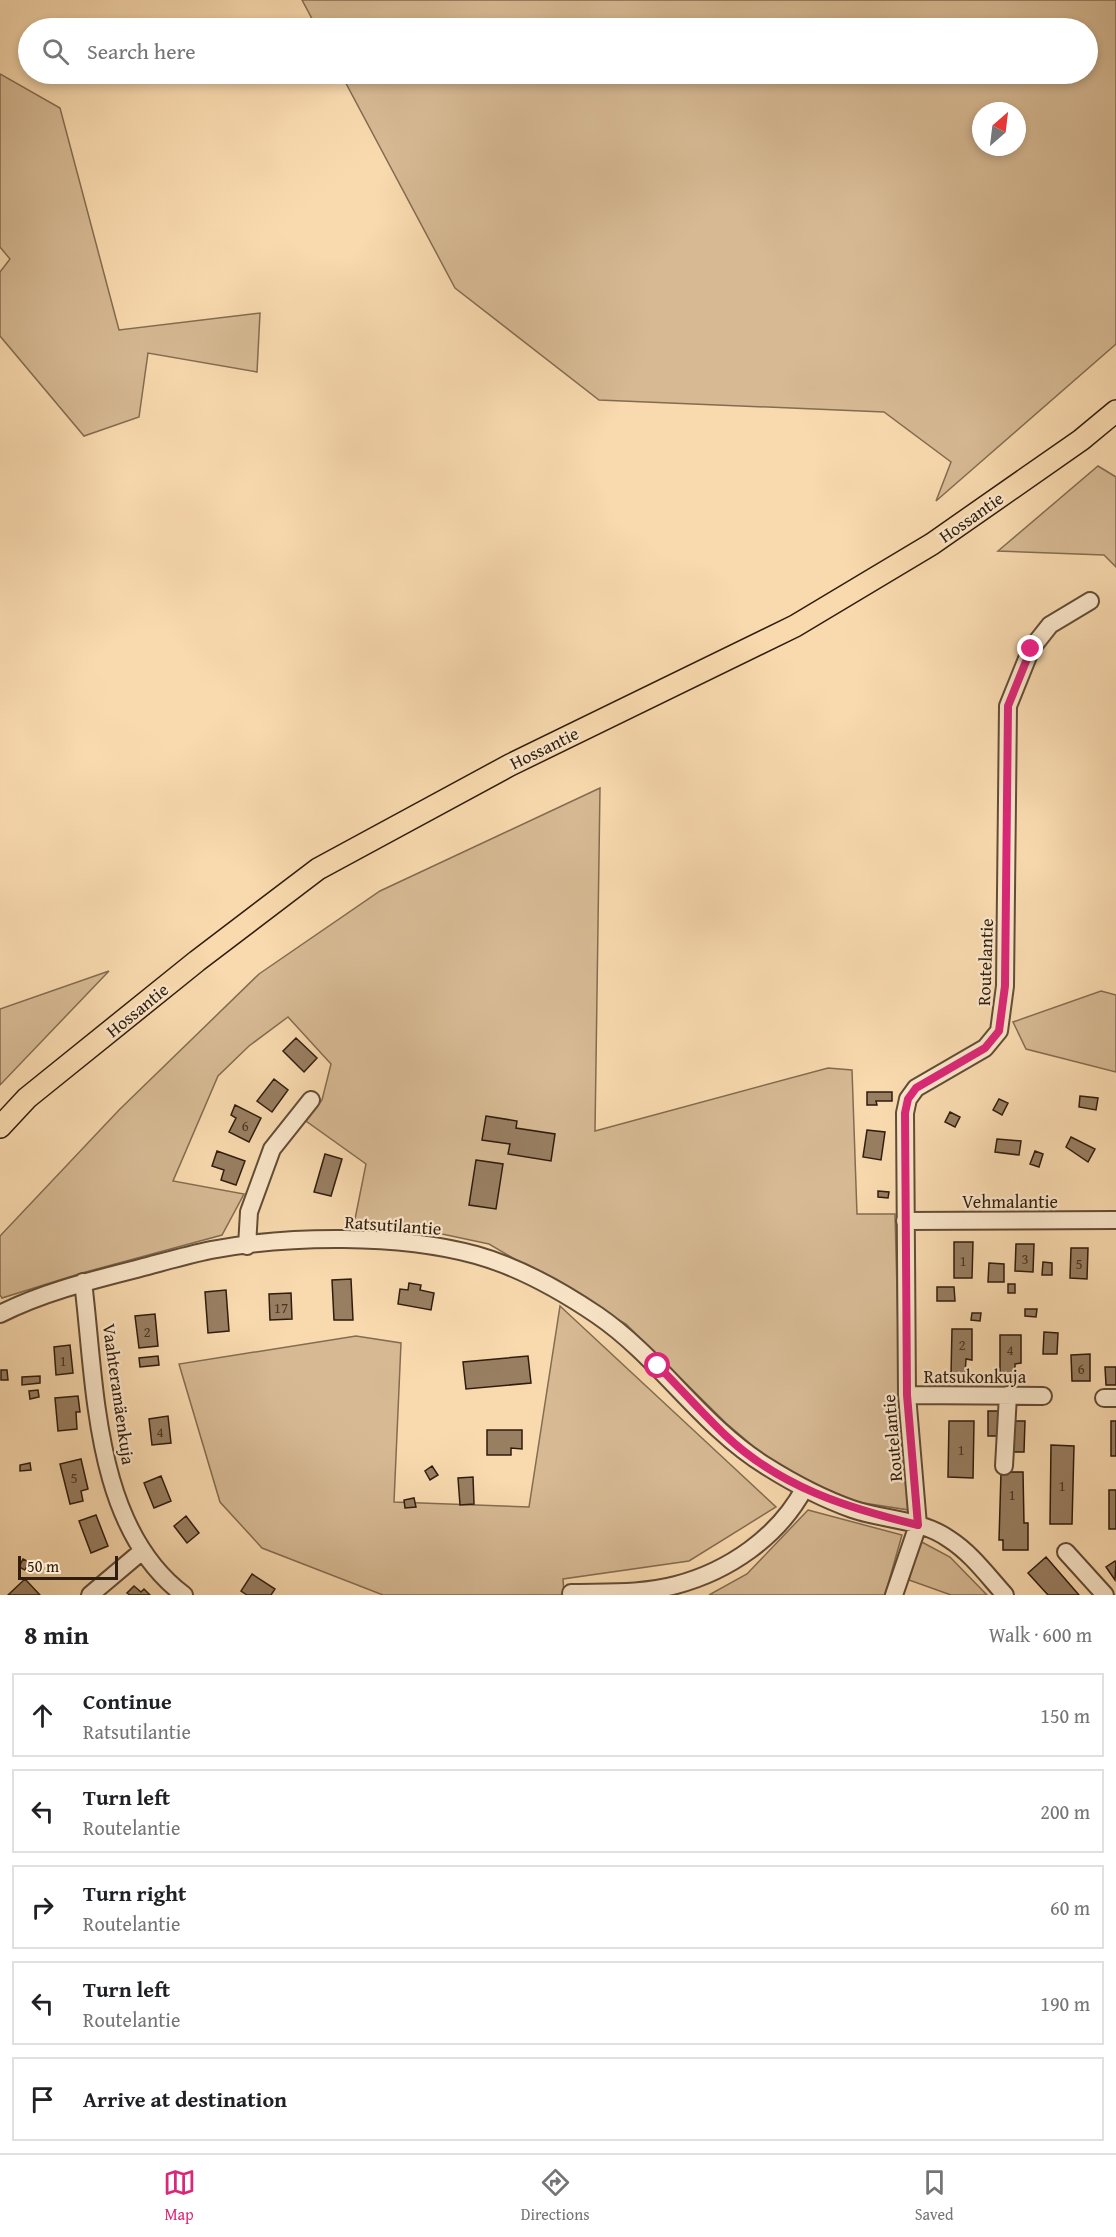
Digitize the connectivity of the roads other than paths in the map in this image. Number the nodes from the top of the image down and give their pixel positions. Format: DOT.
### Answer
graph roads {
  1 [pos="1116,411"];
  2 [pos="1090,601"];
  3 [pos="311,1100"];
  4 [pos="0,1127"];
  5 [pos="1116,1220"];
  6 [pos="905,1221"];
  7 [pos="247,1246"];
  8 [pos="84,1282"];
  9 [pos="0,1314"];
  10 [pos="907,1395"];
  11 [pos="1008,1395"];
  12 [pos="1043,1395"];
  13 [pos="1004,1466"];
  14 [pos="804,1489"];
  15 [pos="918,1525"];
  16 [pos="141,1552"];
  17 [pos="1066,1552"];
  18 [pos="571,1593"];
  19 [pos="90,1595"];
  20 [pos="184,1595"];
  21 [pos="894,1595"];
  22 [pos="1005,1595"];
  23 [pos="1105,1595"];
  1 -- 4 [label="main road, Hossantie"];
  2 -- 6 [label="street, Routelantie"];
  3 -- 7 [label="street"];
  5 -- 6 [label="street, Vehmalantie"];
  6 -- 10 [label="street, Routelantie"];
  7 -- 8 [label="street, Ratsutilantie"];
  7 -- 14 [label="street, Ratsutilantie"];
  8 -- 9 [label="street, Ratsutilantie"];
  8 -- 16 [label="street, Vaahteramäenkuja"];
  10 -- 11 [label="street, Ratsukonkuja"];
  10 -- 15 [label="street, Routelantie"];
  11 -- 12 [label="street, Ratsukonkuja"];
  11 -- 13 [label="street"];
  14 -- 15 [label="street, Ratsutilantie"];
  14 -- 18 [label="street"];
  15 -- 21 [label="street"];
  15 -- 22 [label="street, Ratsutilantie"];
  16 -- 19 [label="street"];
  16 -- 20 [label="street, Vaahteramäenkuja"];
  17 -- 23 [label="street"];
}
